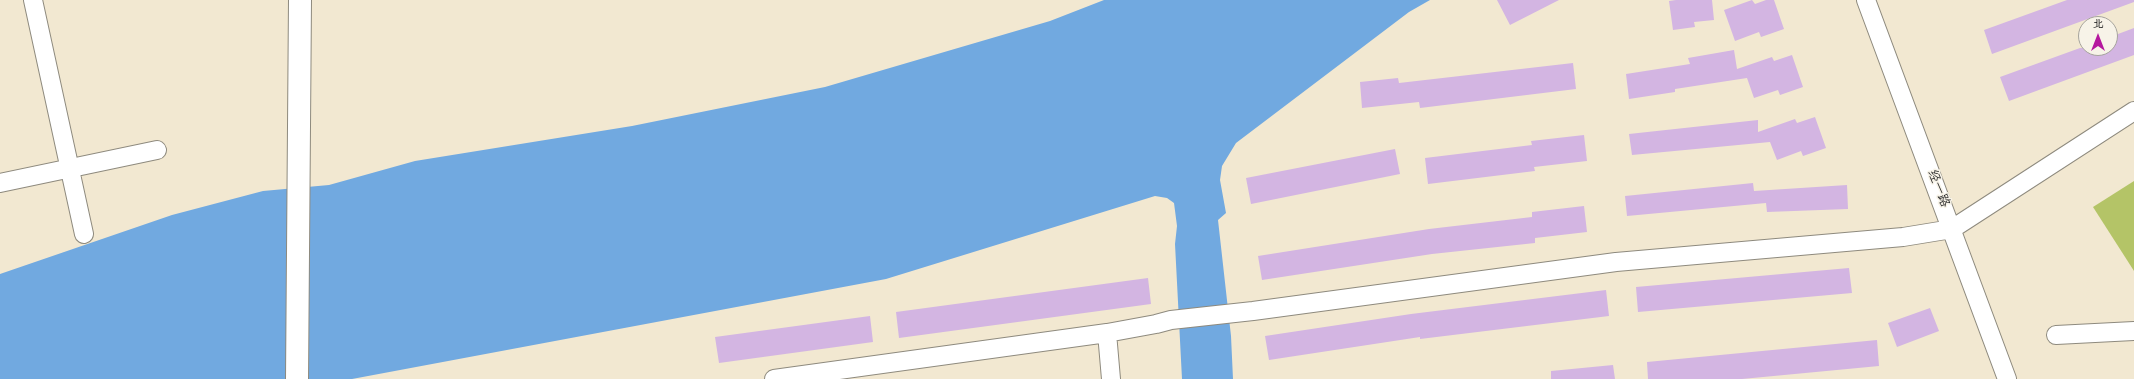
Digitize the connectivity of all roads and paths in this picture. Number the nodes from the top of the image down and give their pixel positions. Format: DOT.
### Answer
graph roads {
  1 [pos="33,0"];
  2 [pos="300,0"];
  3 [pos="1866,0"];
  4 [pos="2134,111"];
  5 [pos="157,150"];
  6 [pos="70,167"];
  7 [pos="0,183"];
  8 [pos="1952,228"];
  9 [pos="84,234"];
  10 [pos="2134,331"];
  11 [pos="1107,333"];
  12 [pos="2056,336"];
  13 [pos="297,379"];
  14 [pos="774,379"];
  15 [pos="1110,379"];
  16 [pos="2007,379"];
  1 -- 6 [label="street"];
  2 -- 13 [label="main road"];
  3 -- 8 [label="street, 经一路"];
  4 -- 8 [label="street"];
  5 -- 6 [label="street"];
  6 -- 7 [label="street"];
  6 -- 9 [label="street"];
  8 -- 11 [label="street"];
  8 -- 16 [label="street, 经一路"];
  10 -- 12 [label="street"];
  11 -- 14 [label="street"];
  11 -- 15 [label="street"];
}
